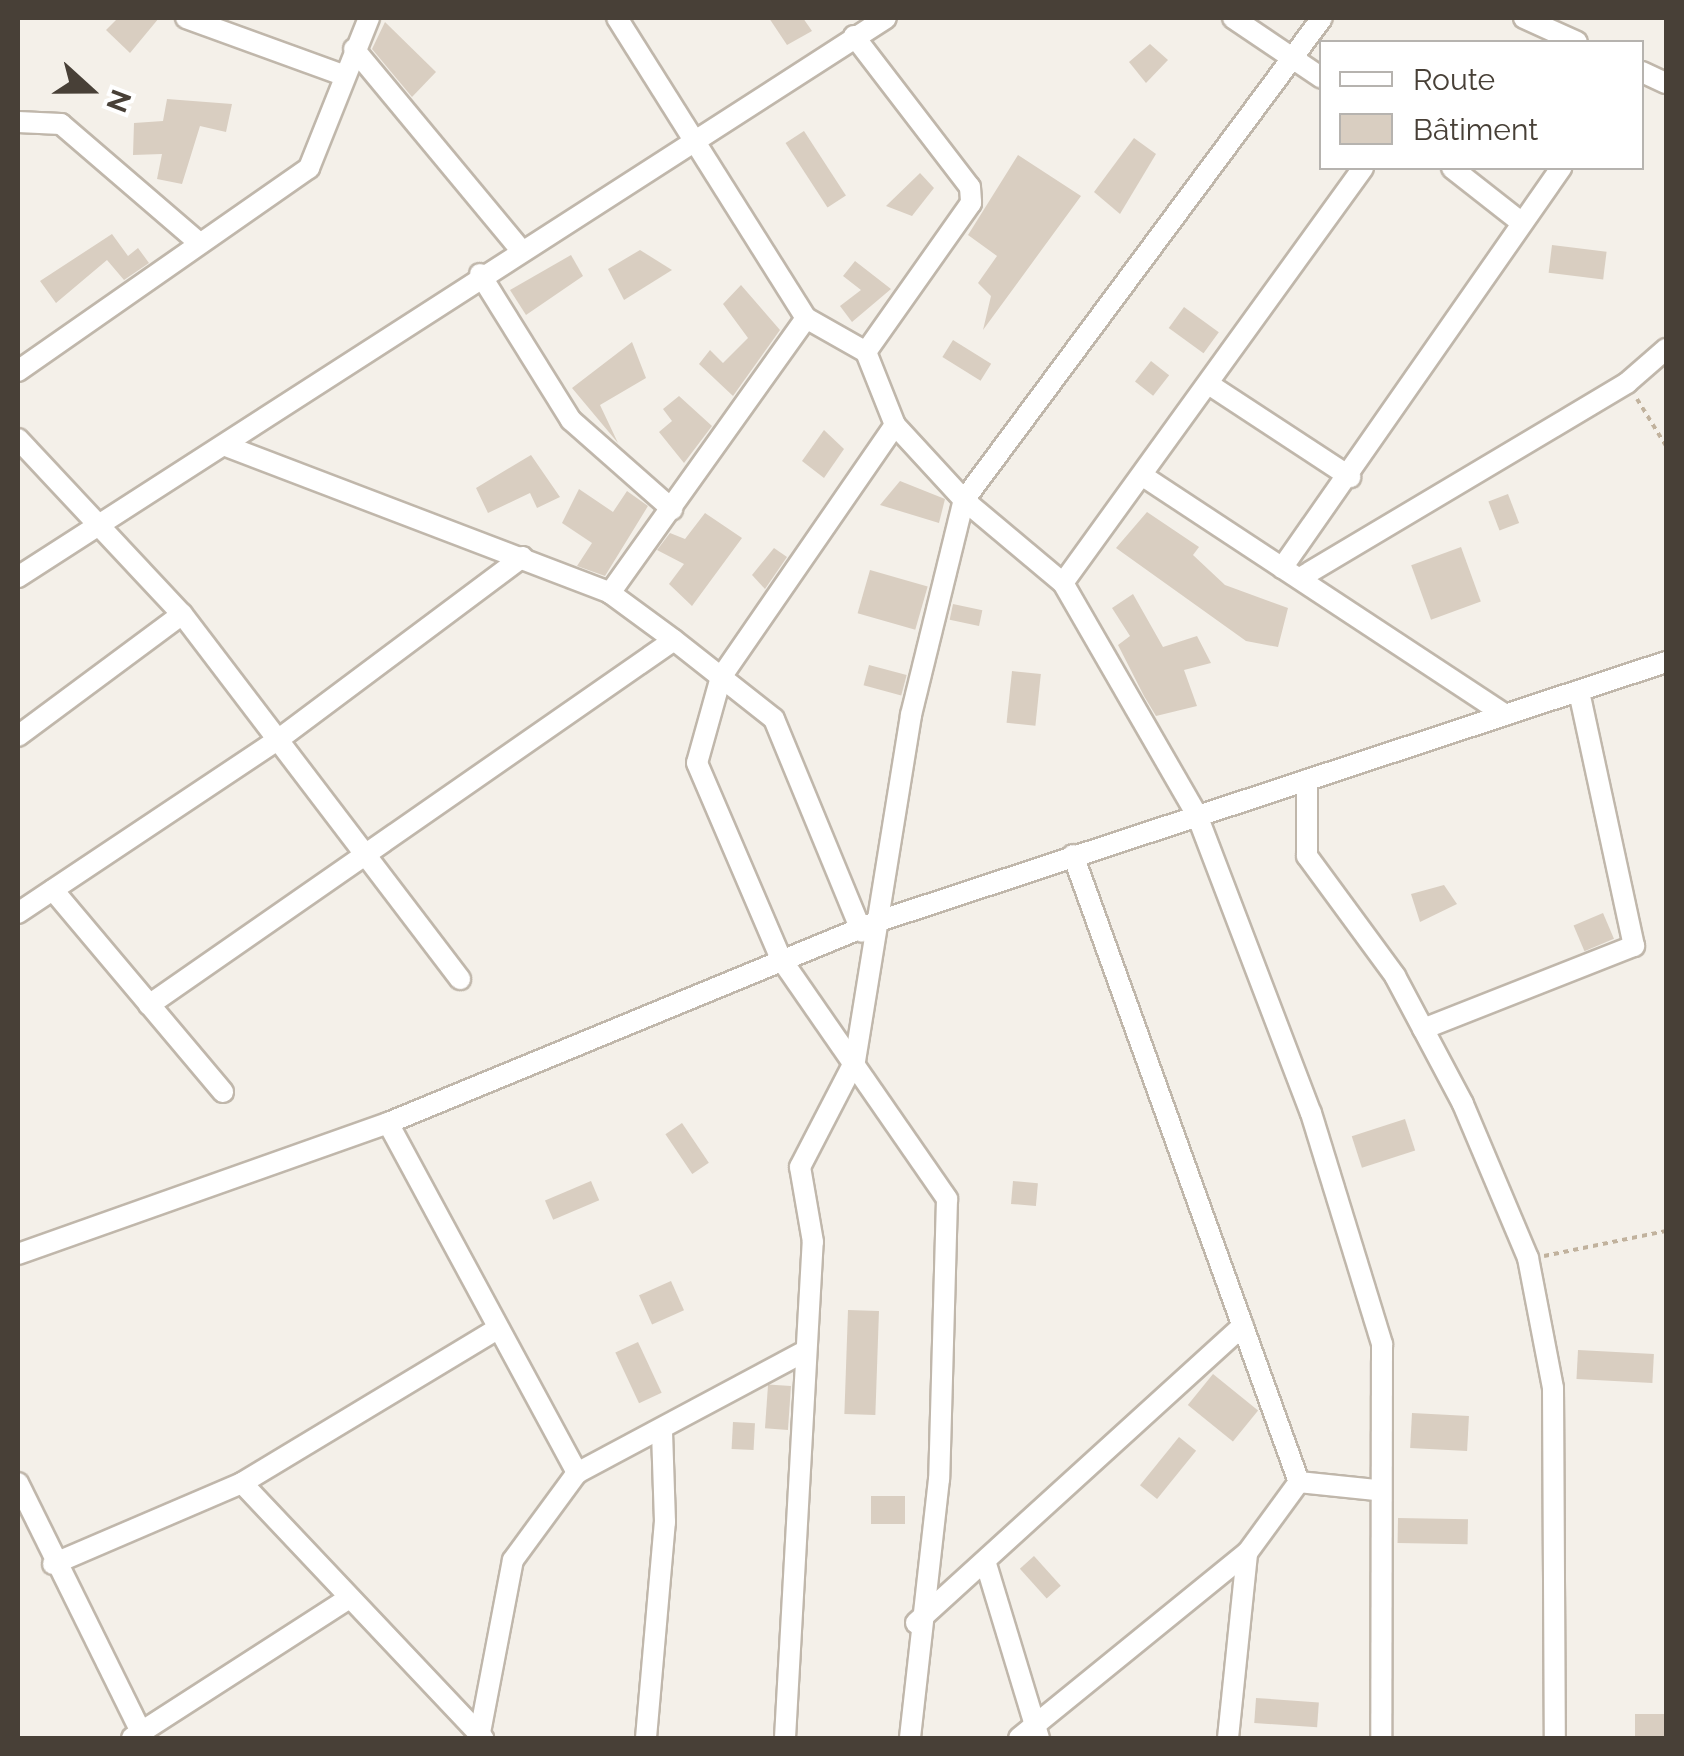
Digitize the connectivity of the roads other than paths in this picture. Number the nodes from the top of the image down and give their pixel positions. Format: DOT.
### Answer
graph roads {
  1 [pos="186,18"];
  2 [pos="370,18"];
  3 [pos="617,18"];
  4 [pos="886,18"];
  5 [pos="1233,18"];
  6 [pos="1322,18"];
  7 [pos="1524,18"];
  8 [pos="854,36"];
  9 [pos="1573,40"];
  10 [pos="354,49"];
  11 [pos="1288,57"];
  12 [pos="345,76"];
  13 [pos="1319,76"];
  14 [pos="18,122"];
  15 [pos="693,148"];
  16 [pos="1362,170"];
  17 [pos="1455,170"];
  18 [pos="1560,170"];
  19 [pos="1522,223"];
  20 [pos="198,242"];
  21 [pos="520,250"];
  22 [pos="480,274"];
  23 [pos="806,318"];
  24 [pos="1666,349"];
  25 [pos="866,352"];
  26 [pos="18,370"];
  27 [pos="1210,385"];
  28 [pos="895,425"];
  29 [pos="18,439"];
  30 [pos="226,446"];
  31 [pos="1350,477"];
  32 [pos="1146,478"];
  33 [pos="964,500"];
  34 [pos="672,508"];
  35 [pos="103,526"];
  36 [pos="522,557"];
  37 [pos="1291,573"];
  38 [pos="18,577"];
  39 [pos="1063,583"];
  40 [pos="610,593"];
  41 [pos="182,614"];
  42 [pos="674,640"];
  43 [pos="1666,662"];
  44 [pos="721,677"];
  45 [pos="1579,690"];
  46 [pos="1505,715"];
  47 [pos="18,736"];
  48 [pos="279,739"];
  49 [pos="1307,780"];
  50 [pos="1197,814"];
  51 [pos="1072,855"];
  52 [pos="369,857"];
  53 [pos="52,890"];
  54 [pos="18,913"];
  55 [pos="869,926"];
  56 [pos="780,960"];
  57 [pos="460,978"];
  58 [pos="150,1005"];
  59 [pos="1423,1028"];
  60 [pos="855,1061"];
  61 [pos="223,1092"];
  62 [pos="388,1122"];
  63 [pos="19,1247"];
  64 [pos="1243,1324"];
  65 [pos="496,1330"];
  66 [pos="802,1354"];
  67 [pos="662,1432"];
  68 [pos="577,1473"];
  69 [pos="1300,1482"];
  70 [pos="18,1483"];
  71 [pos="242,1483"];
  72 [pos="1376,1490"];
  73 [pos="1247,1554"];
  74 [pos="53,1564"];
  75 [pos="986,1564"];
  76 [pos="349,1598"];
  77 [pos="916,1623"];
  78 [pos="1040,1733"];
  79 [pos="139,1737"];
  80 [pos="480,1738"];
  81 [pos="646,1738"];
  82 [pos="785,1738"];
  83 [pos="910,1738"];
  84 [pos="1019,1738"];
  85 [pos="1228,1738"];
  86 [pos="1381,1738"];
  87 [pos="1555,1738"];
  1 -- 12 [label="street"];
  2 -- 10 [label="street"];
  3 -- 15 [label="street"];
  4 -- 8 [label="street"];
  5 -- 11 [label="street"];
  6 -- 11 [label="street"];
  7 -- 9 [label="street"];
  8 -- 15 [label="street"];
  8 -- 25 [label="street"];
  10 -- 12 [label="street"];
  10 -- 21 [label="street"];
  11 -- 13 [label="street"];
  11 -- 33 [label="street"];
  12 -- 20 [label="street"];
  14 -- 20 [label="street"];
  15 -- 21 [label="street"];
  15 -- 23 [label="street"];
  16 -- 27 [label="street"];
  17 -- 19 [label="street"];
  18 -- 19 [label="street"];
  19 -- 31 [label="street"];
  20 -- 26 [label="street"];
  21 -- 22 [label="street"];
  22 -- 30 [label="street"];
  22 -- 34 [label="street"];
  23 -- 25 [label="street"];
  23 -- 34 [label="street"];
  24 -- 37 [label="street"];
  25 -- 28 [label="street"];
  27 -- 31 [label="street"];
  27 -- 32 [label="street"];
  28 -- 33 [label="street"];
  28 -- 44 [label="street"];
  29 -- 35 [label="street"];
  30 -- 35 [label="street"];
  30 -- 36 [label="street"];
  31 -- 37 [label="street"];
  32 -- 37 [label="street"];
  32 -- 39 [label="street"];
  33 -- 39 [label="street"];
  33 -- 55 [label="street"];
  34 -- 40 [label="street"];
  35 -- 38 [label="street"];
  35 -- 41 [label="street"];
  36 -- 40 [label="street"];
  36 -- 48 [label="street"];
  37 -- 46 [label="street"];
  39 -- 50 [label="street"];
  40 -- 42 [label="street"];
  41 -- 47 [label="street"];
  41 -- 48 [label="street"];
  42 -- 44 [label="street"];
  42 -- 52 [label="street"];
  43 -- 45 [label="street"];
  44 -- 55 [label="street"];
  44 -- 56 [label="street"];
  45 -- 46 [label="street"];
  45 -- 59 [label="street"];
  46 -- 49 [label="street"];
  48 -- 52 [label="street"];
  48 -- 53 [label="street"];
  49 -- 50 [label="street"];
  49 -- 59 [label="street"];
  50 -- 51 [label="street"];
  50 -- 72 [label="street"];
  51 -- 55 [label="street"];
  51 -- 64 [label="street"];
  52 -- 57 [label="street"];
  52 -- 58 [label="street"];
  53 -- 54 [label="street"];
  53 -- 58 [label="street"];
  55 -- 56 [label="street"];
  55 -- 60 [label="street"];
  56 -- 60 [label="street"];
  56 -- 62 [label="street"];
  58 -- 61 [label="street"];
  59 -- 87 [label="street"];
  60 -- 66 [label="street"];
  60 -- 77 [label="street"];
  62 -- 63 [label="street"];
  62 -- 65 [label="street"];
  64 -- 69 [label="street"];
  64 -- 75 [label="street"];
  65 -- 68 [label="street"];
  65 -- 71 [label="street"];
  66 -- 67 [label="street"];
  66 -- 82 [label="street"];
  67 -- 68 [label="street"];
  67 -- 81 [label="street"];
  68 -- 80 [label="street"];
  69 -- 72 [label="street"];
  69 -- 73 [label="street"];
  70 -- 74 [label="street"];
  71 -- 74 [label="street"];
  71 -- 76 [label="street"];
  72 -- 86 [label="street"];
  73 -- 78 [label="street"];
  73 -- 85 [label="street"];
  74 -- 79 [label="street"];
  75 -- 77 [label="street"];
  75 -- 78 [label="street"];
  76 -- 79 [label="street"];
  76 -- 80 [label="street"];
  77 -- 83 [label="street"];
  78 -- 84 [label="street"];
}
